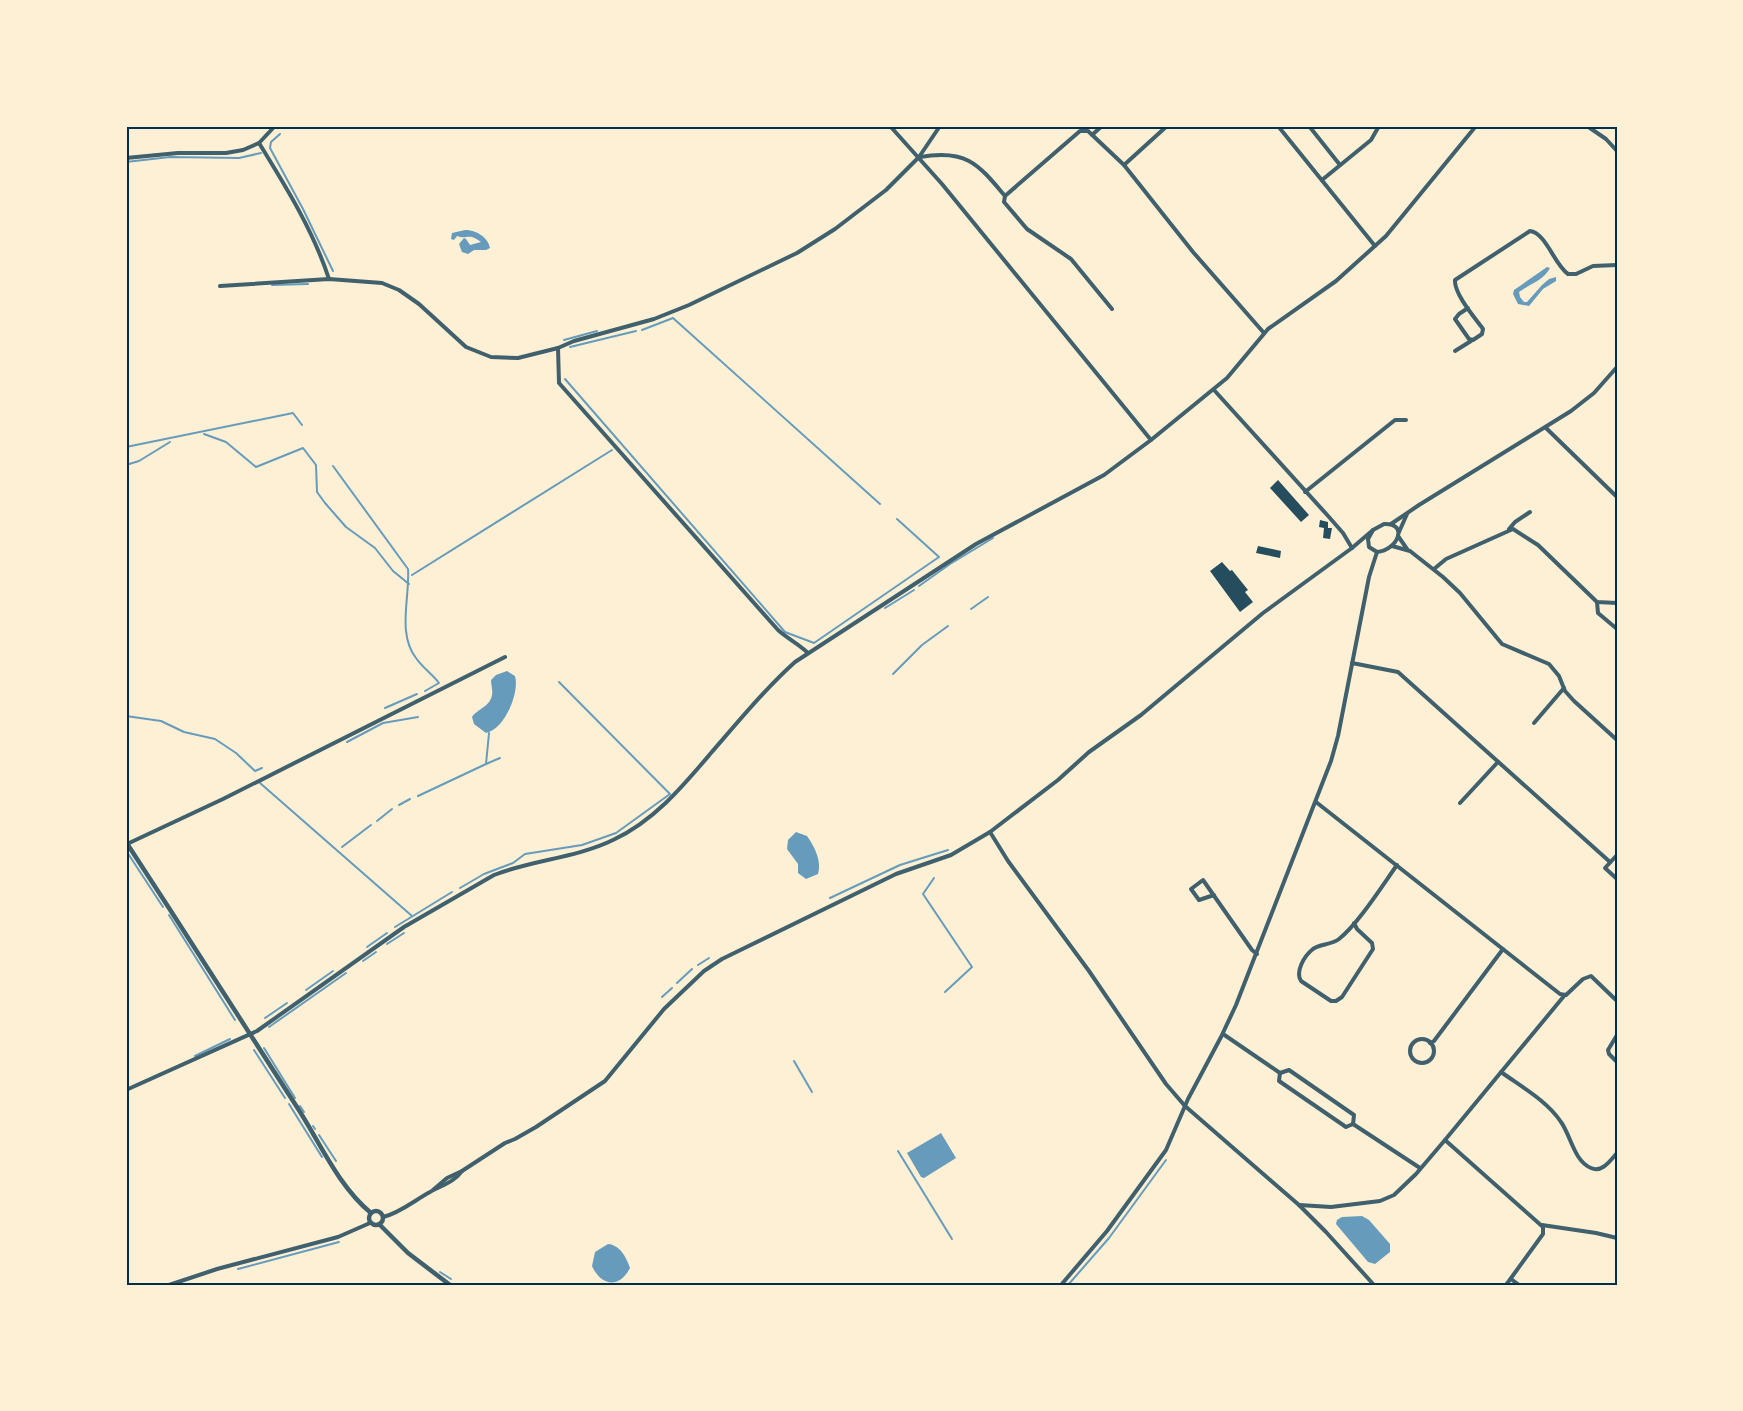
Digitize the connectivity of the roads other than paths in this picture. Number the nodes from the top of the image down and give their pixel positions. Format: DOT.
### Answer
graph roads {
  1 [pos="275,126"];
  2 [pos="890,126"];
  3 [pos="940,126"];
  4 [pos="1102,126"];
  5 [pos="1167,126"];
  6 [pos="1278,126"];
  7 [pos="1309,126"];
  8 [pos="1379,126"];
  9 [pos="1476,126"];
  10 [pos="1587,126"];
  11 [pos="1092,135"];
  12 [pos="260,143"];
  13 [pos="1617,151"];
  14 [pos="126,158"];
  15 [pos="919,158"];
  16 [pos="1124,165"];
  17 [pos="1340,165"];
  18 [pos="1322,180"];
  19 [pos="1005,196"];
  20 [pos="1375,246"];
  21 [pos="1617,265"];
  22 [pos="329,279"];
  23 [pos="220,286"];
  24 [pos="1468,308"];
  25 [pos="1112,309"];
  26 [pos="1264,333"];
  27 [pos="1471,341"];
  28 [pos="558,348"];
  29 [pos="1455,351"];
  30 [pos="1617,367"];
  31 [pos="1214,390"];
  32 [pos="1406,420"];
  33 [pos="1545,428"];
  34 [pos="1152,440"];
  35 [pos="1305,492"];
  36 [pos="1617,497"];
  37 [pos="1530,512"];
  38 [pos="1407,513"];
  39 [pos="1391,524"];
  40 [pos="1373,530"];
  41 [pos="1509,530"];
  42 [pos="1399,535"];
  43 [pos="1368,543"];
  44 [pos="1392,546"];
  45 [pos="1352,548"];
  46 [pos="1410,551"];
  47 [pos="1377,552"];
  48 [pos="1434,569"];
  49 [pos="1597,602"];
  50 [pos="1617,603"];
  51 [pos="1617,629"];
  52 [pos="808,653"];
  53 [pos="505,657"];
  54 [pos="1351,663"];
  55 [pos="1564,688"];
  56 [pos="1534,723"];
  57 [pos="1617,740"];
  58 [pos="1498,762"];
  59 [pos="1316,802"];
  60 [pos="1460,803"];
  61 [pos="990,832"];
  62 [pos="127,843"];
  63 [pos="1617,855"];
  64 [pos="1610,862"];
  65 [pos="1397,865"];
  66 [pos="1617,879"];
  67 [pos="1214,895"];
  68 [pos="1354,923"];
  69 [pos="1503,949"];
  70 [pos="1257,954"];
  71 [pos="1563,996"];
  72 [pos="1617,1001"];
  73 [pos="1223,1034"];
  74 [pos="250,1035"];
  75 [pos="1617,1035"];
  76 [pos="1430,1043"];
  77 [pos="1617,1062"];
  78 [pos="1501,1072"];
  79 [pos="1280,1073"];
  80 [pos="126,1090"];
  81 [pos="1185,1106"];
  82 [pos="1353,1124"];
  83 [pos="1445,1140"];
  84 [pos="1617,1154"];
  85 [pos="1420,1168"];
  86 [pos="1299,1205"];
  87 [pos="371,1213"];
  88 [pos="383,1217"];
  89 [pos="370,1223"];
  90 [pos="380,1225"];
  91 [pos="1542,1225"];
  92 [pos="1617,1238"];
  93 [pos="1511,1279"];
  94 [pos="169,1285"];
  95 [pos="450,1285"];
  96 [pos="1061,1285"];
  97 [pos="1374,1285"];
  98 [pos="1506,1285"];
  99 [pos="1519,1285"];
  1 -- 12 [label="street"];
  2 -- 15 [label="street"];
  3 -- 15 [label="street"];
  4 -- 11 [label="street"];
  5 -- 16 [label="street"];
  6 -- 18 [label="street"];
  7 -- 17 [label="street"];
  8 -- 17 [label="street"];
  9 -- 20 [label="street"];
  10 -- 13 [label="street"];
  11 -- 16 [label="street"];
  11 -- 19 [label="street"];
  12 -- 14 [label="street"];
  12 -- 22 [label="street"];
  15 -- 19 [label="street"];
  15 -- 28 [label="street"];
  15 -- 34 [label="street"];
  16 -- 26 [label="street"];
  17 -- 18 [label="street"];
  18 -- 20 [label="street"];
  19 -- 25 [label="street"];
  20 -- 26 [label="street"];
  21 -- 24 [label="street"];
  22 -- 23 [label="street"];
  22 -- 28 [label="street"];
  24 -- 27 [label="street"];
  24 -- 27 [label="street"];
  26 -- 31 [label="street"];
  27 -- 29 [label="street"];
  28 -- 52 [label="street"];
  30 -- 33 [label="street"];
  31 -- 34 [label="street"];
  31 -- 35 [label="street"];
  32 -- 35 [label="street"];
  33 -- 36 [label="street"];
  33 -- 38 [label="street"];
  34 -- 52 [label="street"];
  35 -- 45 [label="street"];
  37 -- 41 [label="street"];
  38 -- 39 [label="street"];
  38 -- 42 [label="street"];
  39 -- 40 [label="street"];
  39 -- 42 [label="street"];
  40 -- 43 [label="street"];
  40 -- 45 [label="street"];
  41 -- 48 [label="street"];
  41 -- 49 [label="street"];
  42 -- 44 [label="street"];
  42 -- 46 [label="street"];
  43 -- 45 [label="street"];
  43 -- 47 [label="street"];
  44 -- 46 [label="street"];
  44 -- 47 [label="street"];
  45 -- 61 [label="street"];
  46 -- 48 [label="street"];
  47 -- 54 [label="street"];
  48 -- 55 [label="street"];
  49 -- 50 [label="street"];
  49 -- 51 [label="street"];
  52 -- 74 [label="street"];
  53 -- 62 [label="street"];
  54 -- 58 [label="street"];
  54 -- 59 [label="street"];
  55 -- 56 [label="street"];
  55 -- 57 [label="street"];
  58 -- 60 [label="street"];
  58 -- 64 [label="street"];
  59 -- 65 [label="street"];
  59 -- 70 [label="street"];
  61 -- 81 [label="street"];
  61 -- 88 [label="street"];
  62 -- 74 [label="street"];
  63 -- 64 [label="street"];
  64 -- 66 [label="street"];
  65 -- 68 [label="street"];
  65 -- 69 [label="street"];
  67 -- 67 [label="street"];
  67 -- 70 [label="street"];
  68 -- 68 [label="street"];
  69 -- 71 [label="street"];
  69 -- 76 [label="street"];
  70 -- 73 [label="street"];
  71 -- 72 [label="street"];
  71 -- 78 [label="street"];
  73 -- 79 [label="street"];
  73 -- 81 [label="street"];
  74 -- 80 [label="street"];
  74 -- 87 [label="street"];
  75 -- 77 [label="street"];
  76 -- 76 [label="street"];
  78 -- 83 [label="street"];
  78 -- 84 [label="street"];
  79 -- 82 [label="street"];
  79 -- 82 [label="street"];
  81 -- 86 [label="street"];
  81 -- 96 [label="street"];
  82 -- 85 [label="street"];
  83 -- 85 [label="street"];
  83 -- 91 [label="street"];
  85 -- 86 [label="street"];
  86 -- 97 [label="street"];
  87 -- 88 [label="street"];
  87 -- 89 [label="street"];
  88 -- 90 [label="street"];
  89 -- 90 [label="street"];
  89 -- 94 [label="street"];
  90 -- 95 [label="street"];
  91 -- 92 [label="street"];
  91 -- 93 [label="street"];
  93 -- 98 [label="street"];
  93 -- 99 [label="street"];
}
